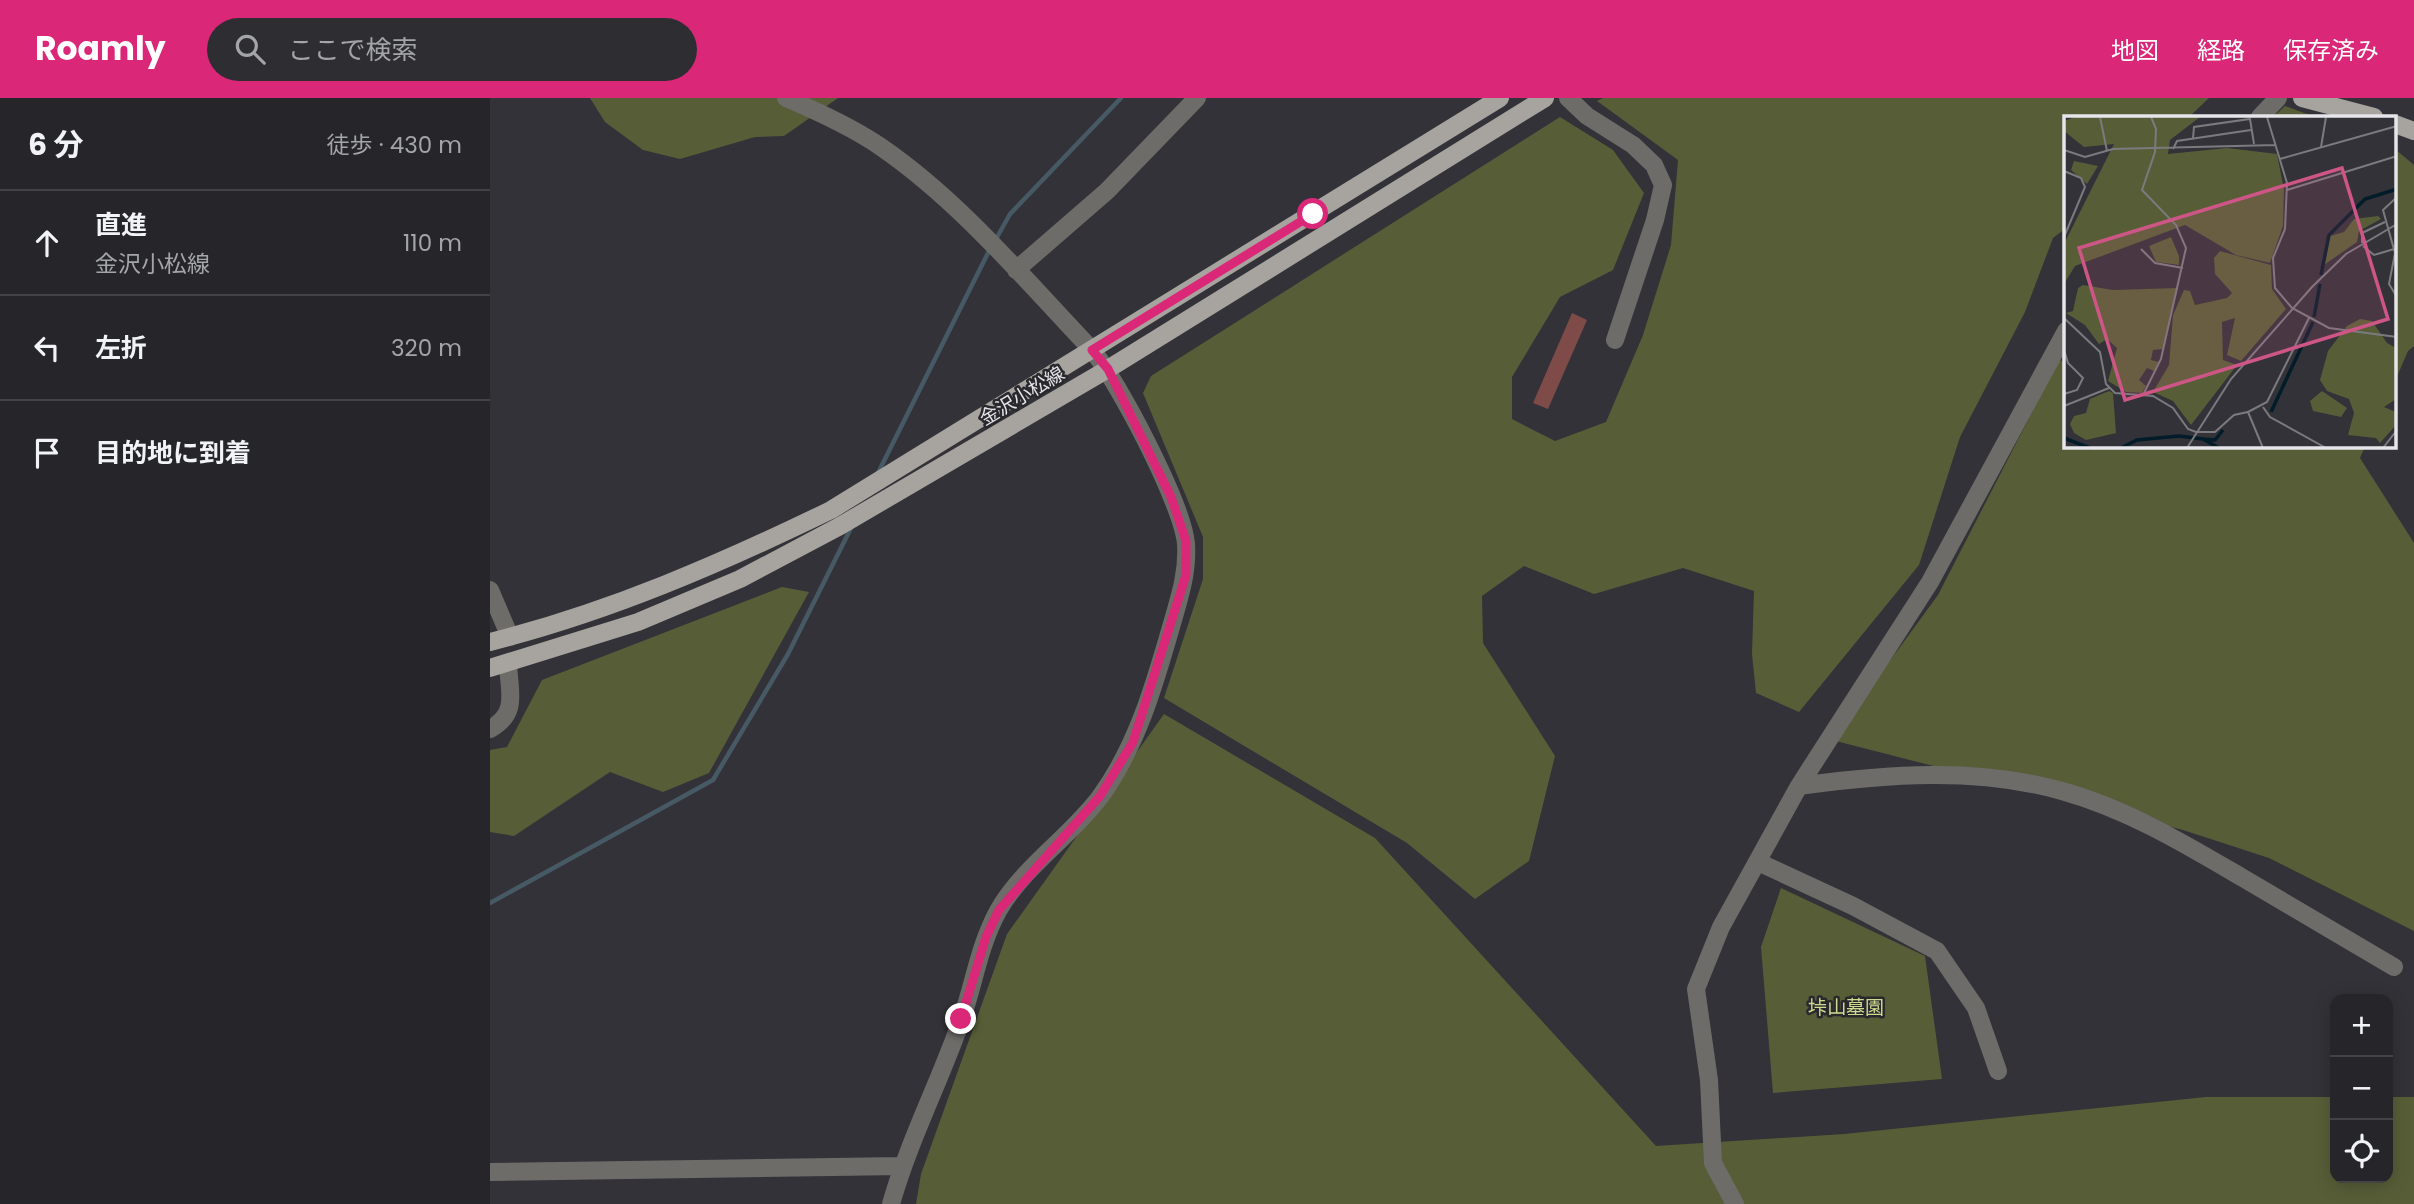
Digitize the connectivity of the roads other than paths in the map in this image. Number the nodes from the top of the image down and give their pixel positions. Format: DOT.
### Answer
graph roads {
  1 [pos="786,98"];
  2 [pos="1197,98"];
  3 [pos="1500,98"];
  4 [pos="1545,98"];
  5 [pos="1568,98"];
  6 [pos="2278,98"];
  7 [pos="2302,98"];
  8 [pos="2261,116"];
  9 [pos="2370,116"];
  10 [pos="2396,124"];
  11 [pos="2414,131"];
  12 [pos="1013,268"];
  13 [pos="2064,335"];
  14 [pos="1615,340"];
  15 [pos="1092,350"];
  16 [pos="1108,369"];
  17 [pos="490,590"];
  18 [pos="510,637"];
  19 [pos="490,642"];
  20 [pos="499,665"];
  21 [pos="490,729"];
  22 [pos="1799,786"];
  23 [pos="1758,862"];
  24 [pos="2394,967"];
  25 [pos="1998,1071"];
  26 [pos="902,1166"];
  27 [pos="490,1172"];
  28 [pos="891,1204"];
  29 [pos="1735,1204"];
  1 -- 12 [label="street"];
  2 -- 12 [label="street"];
  3 -- 15 [label="main road, 金沢小松線"];
  4 -- 16 [label="main road, 金沢小松線"];
  5 -- 14 [label="street"];
  6 -- 8 [label="street"];
  7 -- 9 [label="main road"];
  10 -- 11 [label="main road"];
  12 -- 15 [label="street"];
  13 -- 22 [label="street"];
  15 -- 16 [label="street"];
  15 -- 18 [label="main road, 金沢小松線"];
  16 -- 20 [label="main road, 金沢小松線"];
  16 -- 26 [label="street"];
  17 -- 18 [label="street"];
  18 -- 19 [label="main road, 金沢小松線"];
  20 -- 21 [label="street"];
  22 -- 23 [label="street"];
  22 -- 24 [label="street"];
  23 -- 25 [label="street"];
  23 -- 29 [label="street"];
  26 -- 27 [label="street"];
  26 -- 28 [label="street"];
}
